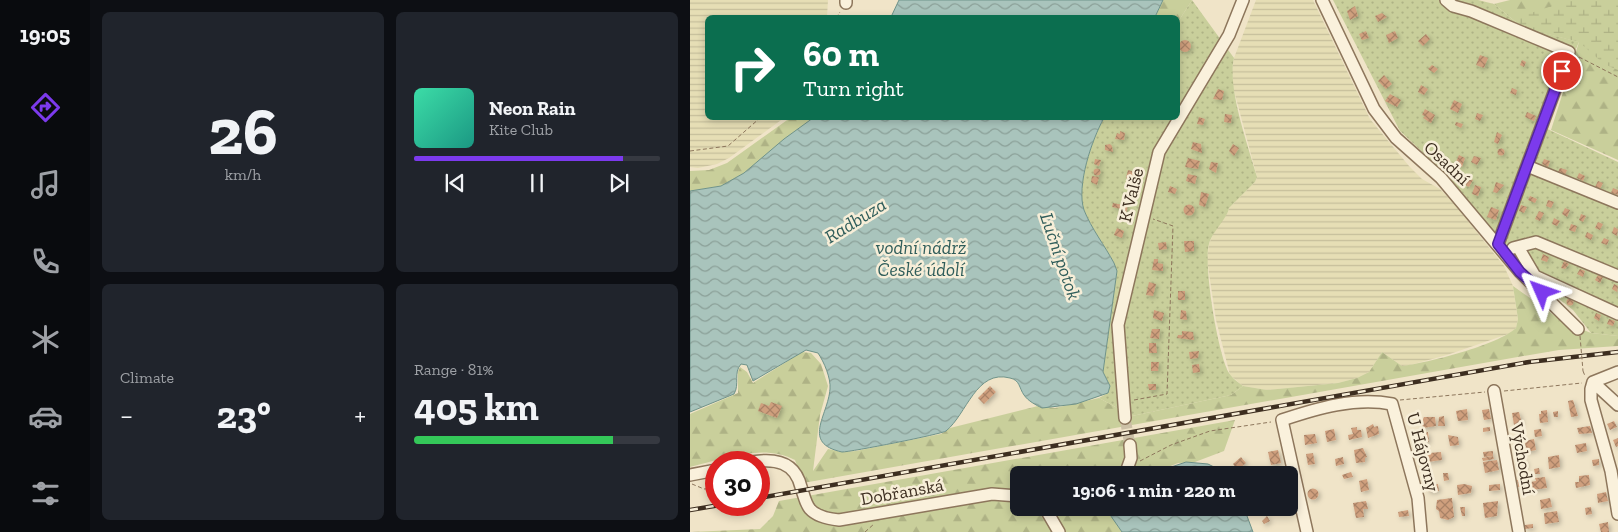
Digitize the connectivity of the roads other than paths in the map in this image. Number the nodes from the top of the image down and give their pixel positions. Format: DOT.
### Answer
graph roads {
  1 [pos="1243,0"];
  2 [pos="1322,0"];
  3 [pos="1446,0"];
  4 [pos="1180,118"];
  5 [pos="1179,120"];
  6 [pos="1527,166"];
  7 [pos="1618,204"];
  8 [pos="1501,247"];
  9 [pos="1518,247"];
  10 [pos="1618,276"];
  11 [pos="1618,314"];
  12 [pos="1579,332"];
  13 [pos="1618,372"];
  14 [pos="1593,382"];
  15 [pos="1494,392"];
  16 [pos="1618,405"];
  17 [pos="1125,418"];
  18 [pos="1130,445"];
  19 [pos="770,461"];
  20 [pos="1128,466"];
  21 [pos="705,472"];
  22 [pos="690,475"];
  23 [pos="1010,495"];
  24 [pos="1618,514"];
  25 [pos="1050,516"];
  26 [pos="1059,532"];
  27 [pos="1307,532"];
  28 [pos="1421,532"];
  29 [pos="1519,532"];
  1 -- 4 [label="street, K Valše"];
  2 -- 8 [label="street, Osadní"];
  3 -- 6 [label="street"];
  5 -- 17 [label="street, K Valše"];
  6 -- 7 [label="street"];
  6 -- 8 [label="street"];
  8 -- 9 [label="street"];
  8 -- 12 [label="street, Osadní"];
  9 -- 10 [label="street"];
  9 -- 11 [label="street"];
  13 -- 14 [label="street"];
  14 -- 16 [label="street"];
  14 -- 24 [label="street"];
  15 -- 29 [label="street, Východní"];
  18 -- 20 [label="street"];
  19 -- 23 [label="street, Dobřanská"];
  21 -- 22 [label="street"];
  25 -- 26 [label="street"];
  27 -- 28 [label="street, U Hájovny"];
}
